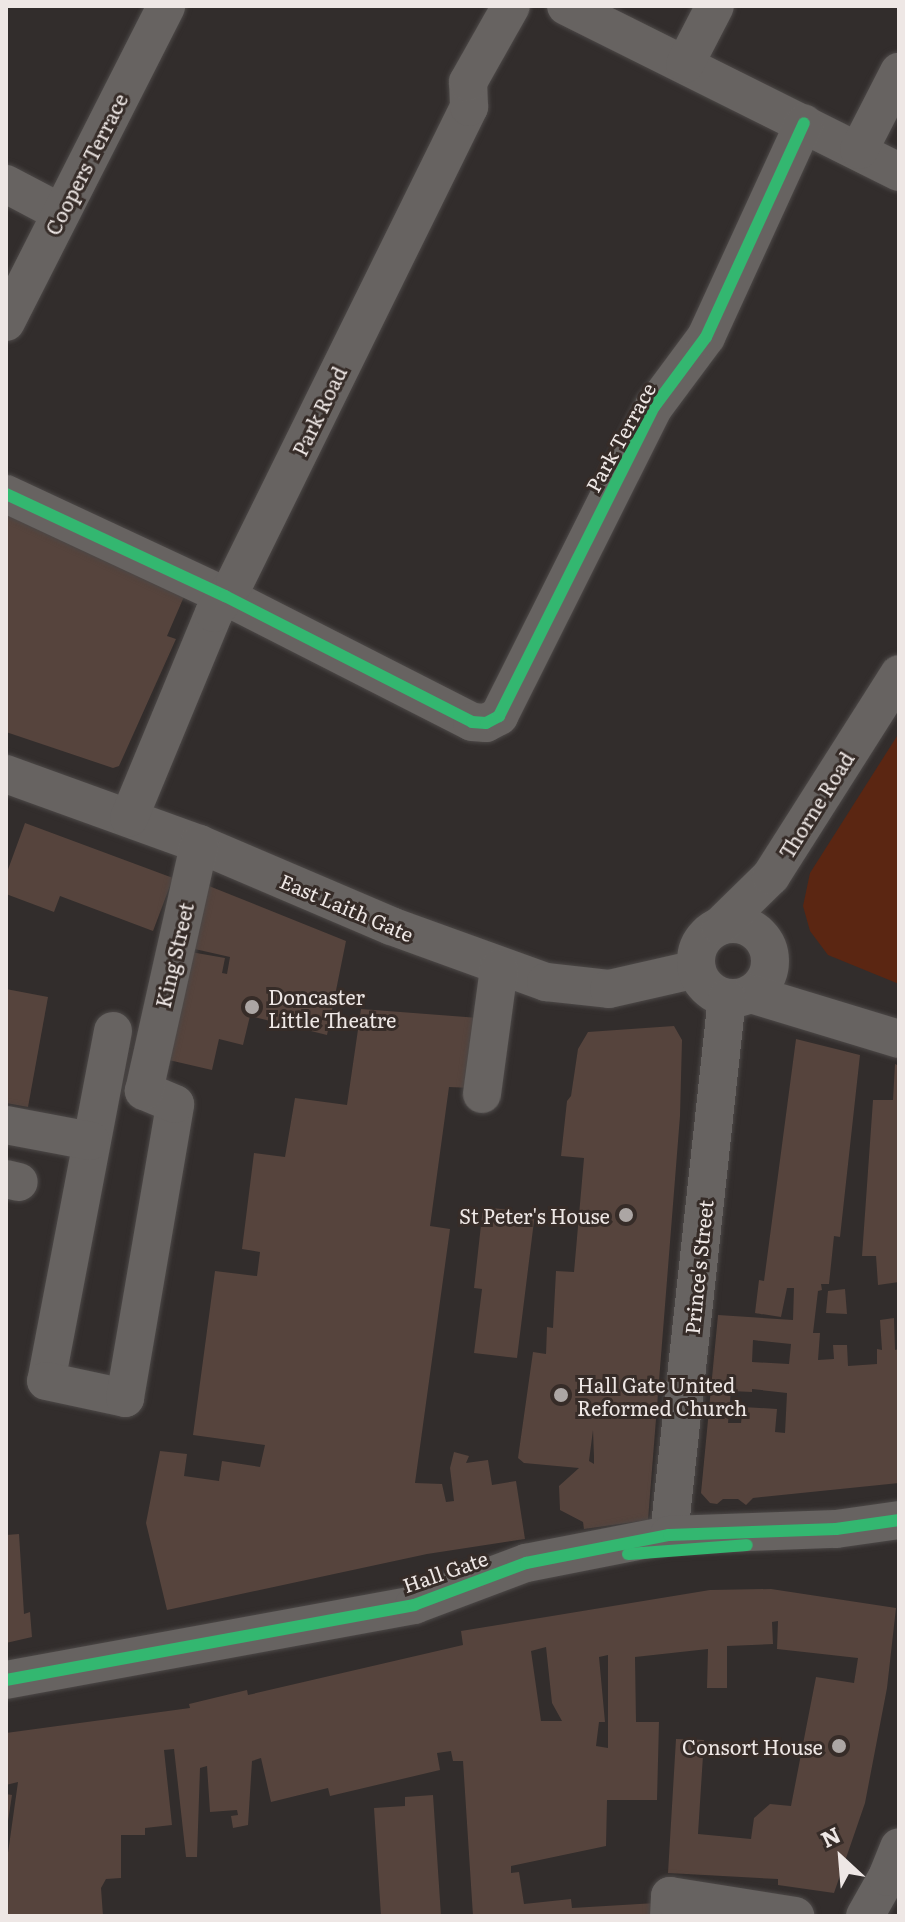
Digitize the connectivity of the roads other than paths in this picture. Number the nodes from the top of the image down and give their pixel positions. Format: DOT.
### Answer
graph roads {
  1 [pos="166,6"];
  2 [pos="511,6"];
  3 [pos="566,6"];
  4 [pos="715,6"];
  5 [pos="685,64"];
  6 [pos="899,72"];
  7 [pos="804,123"];
  8 [pos="859,150"];
  9 [pos="899,172"];
  10 [pos="6,184"];
  11 [pos="61,213"];
  12 [pos="6,322"];
  13 [pos="6,494"];
  14 [pos="225,596"];
  15 [pos="899,674"];
  16 [pos="6,774"];
  17 [pos="129,818"];
  18 [pos="199,844"];
  19 [pos="720,926"];
  20 [pos="499,968"];
  21 [pos="697,969"];
  22 [pos="739,996"];
  23 [pos="113,1031"];
  24 [pos="899,1039"];
  25 [pos="146,1078"];
  26 [pos="103,1091"];
  27 [pos="482,1094"];
  28 [pos="6,1125"];
  29 [pos="91,1141"];
  30 [pos="899,1520"];
  31 [pos="669,1535"];
  32 [pos="6,1680"];
  33 [pos="899,1847"];
  34 [pos="669,1916"];
  35 [pos="795,1916"];
  36 [pos="865,1916"];
  1 -- 11 [label="street, Coopers Terrace"];
  2 -- 14 [label="street, Park Road"];
  3 -- 5 [label="street"];
  4 -- 5 [label="street"];
  5 -- 7 [label="street"];
  6 -- 8 [label="street"];
  7 -- 8 [label="street"];
  7 -- 14 [label="street, Park Terrace"];
  8 -- 9 [label="street"];
  10 -- 11 [label="street"];
  11 -- 12 [label="street, Coopers Terrace"];
  13 -- 14 [label="street"];
  14 -- 17 [label="street, Park Road"];
  15 -- 19 [label="street, Thorne Road"];
  16 -- 17 [label="street, East Laith Gate"];
  17 -- 18 [label="street, East Laith Gate"];
  18 -- 20 [label="street, East Laith Gate"];
  18 -- 25 [label="street, King Street"];
  19 -- 21 [label="street"];
  19 -- 22 [label="street"];
  20 -- 21 [label="street, East Laith Gate"];
  20 -- 27 [label="street"];
  21 -- 22 [label="street"];
  22 -- 24 [label="street"];
  22 -- 31 [label="street, Prince's Street"];
  23 -- 26 [label="street"];
  25 -- 26 [label="street"];
  25 -- 29 [label="street"];
  26 -- 29 [label="street"];
  28 -- 29 [label="street"];
  30 -- 31 [label="street, Hall Gate"];
  31 -- 32 [label="street, Hall Gate"];
  33 -- 36 [label="street"];
  34 -- 35 [label="street"];
}
